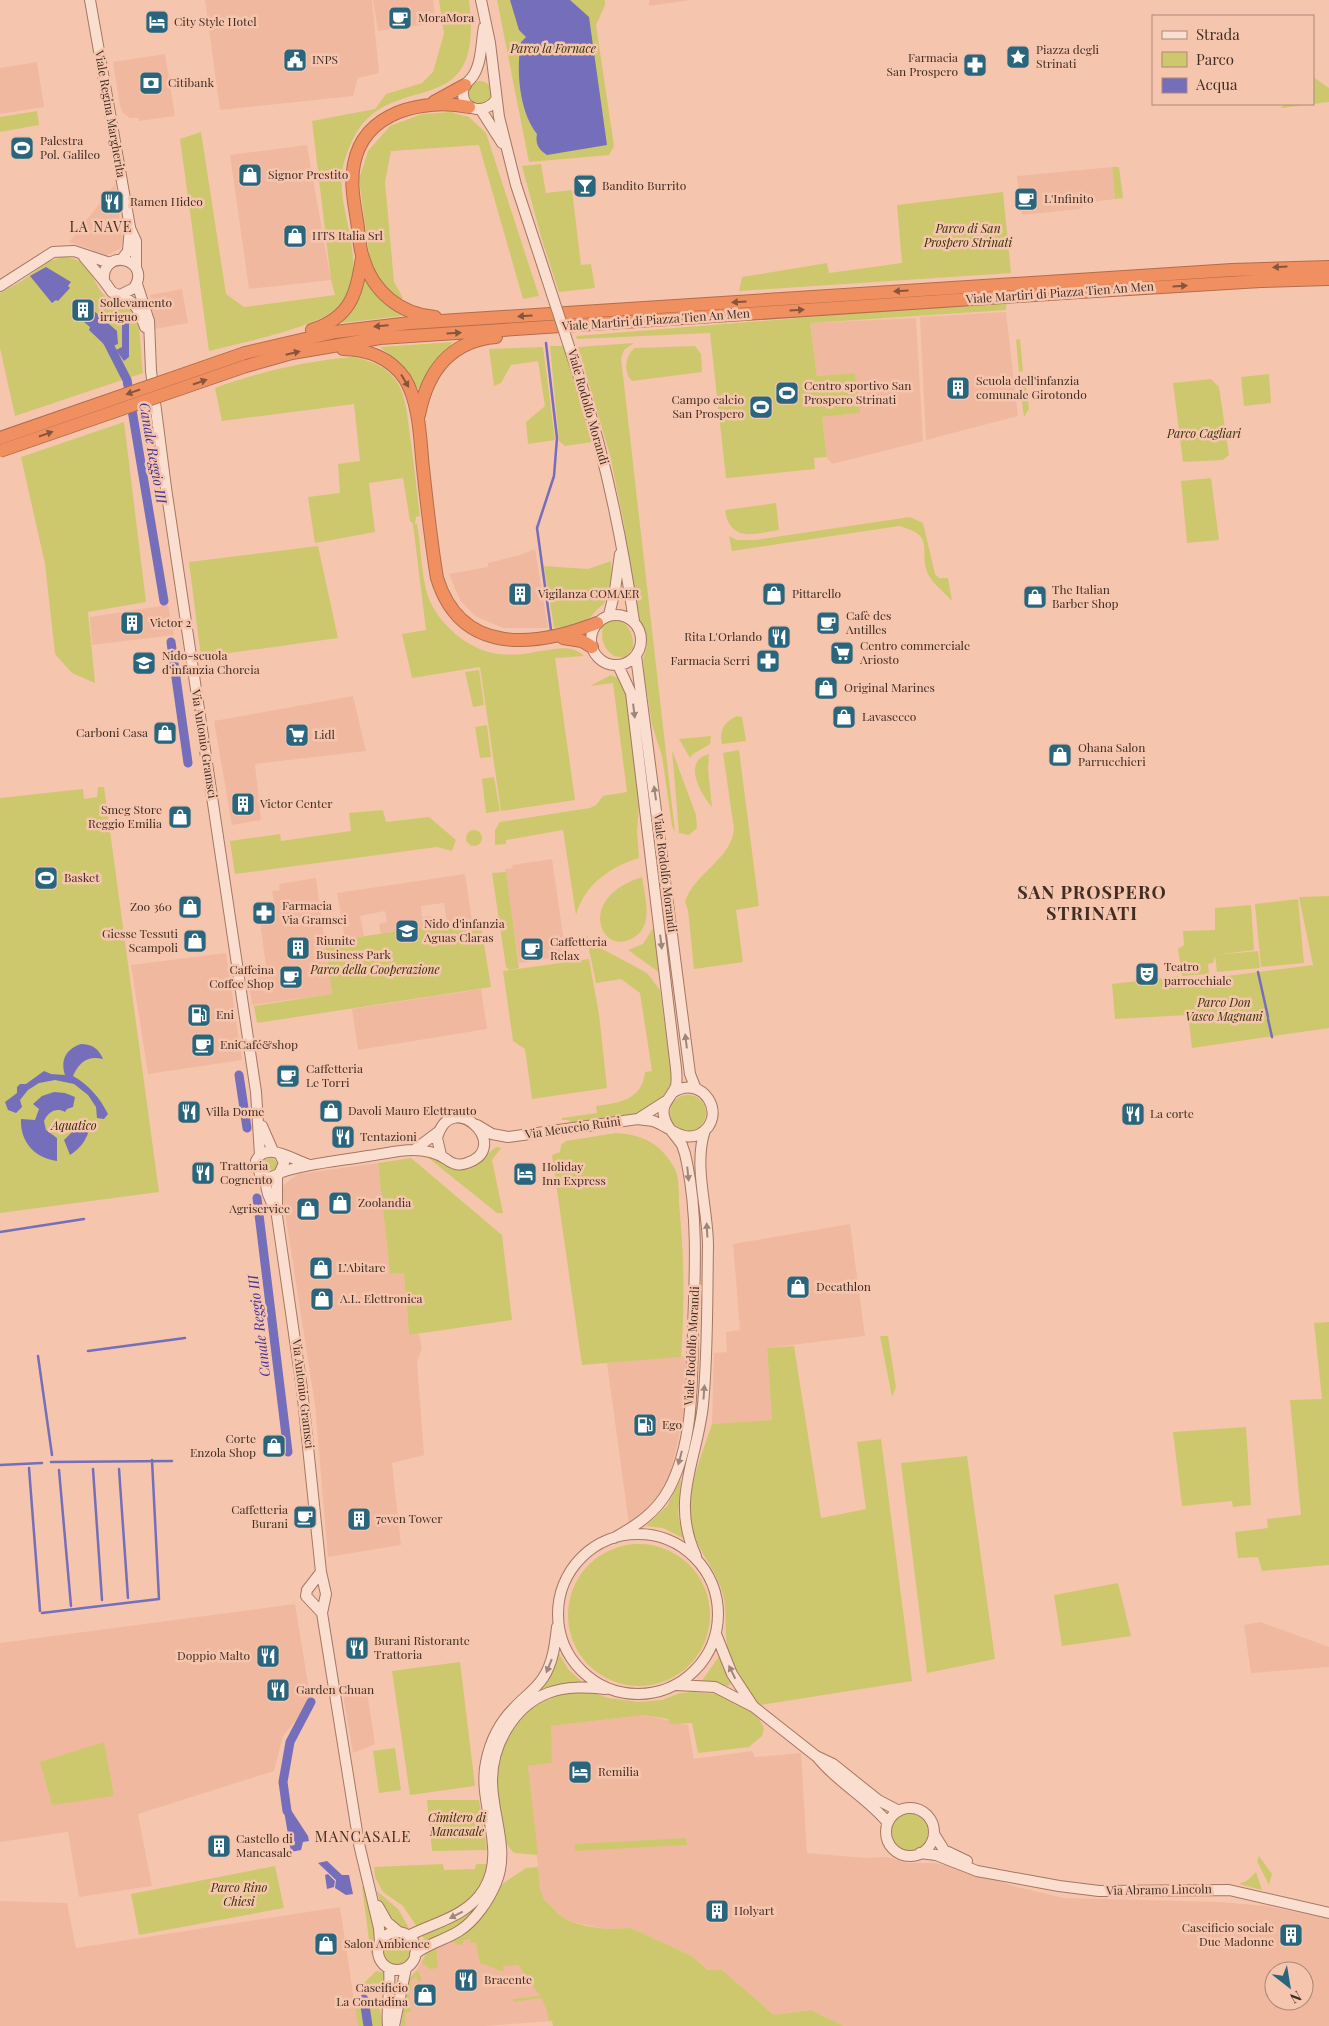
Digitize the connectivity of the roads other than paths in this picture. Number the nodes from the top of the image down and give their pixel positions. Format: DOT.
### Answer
graph roads {
  1 [pos="90,0"];
  2 [pos="481,0"];
  3 [pos="484,24"];
  4 [pos="469,81"];
  5 [pos="493,82"];
  6 [pos="496,100"];
  7 [pos="432,103"];
  8 [pos="475,108"];
  9 [pos="509,157"];
  10 [pos="130,227"];
  11 [pos="80,253"];
  12 [pos="362,258"];
  13 [pos="122,259"];
  14 [pos="110,264"];
  15 [pos="1329,267"];
  16 [pos="136,268"];
  17 [pos="1329,279"];
  18 [pos="104,281"];
  19 [pos="137,284"];
  20 [pos="0,286"];
  21 [pos="1079,286"];
  22 [pos="122,294"];
  23 [pos="950,294"];
  24 [pos="465,320"];
  25 [pos="539,328"];
  26 [pos="148,336"];
  27 [pos="287,342"];
  28 [pos="315,348"];
  29 [pos="246,359"];
  30 [pos="418,420"];
  31 [pos="0,438"];
  32 [pos="0,450"];
  33 [pos="621,546"];
  34 [pos="610,615"];
  35 [pos="634,621"];
  36 [pos="597,623"];
  37 [pos="555,637"];
  38 [pos="592,647"];
  39 [pos="636,656"];
  40 [pos="618,665"];
  41 [pos="696,1089"];
  42 [pos="669,1097"];
  43 [pos="638,1119"];
  44 [pos="259,1121"];
  45 [pos="477,1125"];
  46 [pos="671,1130"];
  47 [pos="705,1130"];
  48 [pos="438,1132"];
  49 [pos="508,1136"];
  50 [pos="483,1146"];
  51 [pos="414,1150"];
  52 [pos="277,1153"];
  53 [pos="260,1155"];
  54 [pos="441,1155"];
  55 [pos="307,1164"];
  56 [pos="279,1174"];
  57 [pos="264,1177"];
  58 [pos="277,1216"];
  59 [pos="614,1538"];
  60 [pos="697,1559"];
  61 [pos="321,1572"];
  62 [pos="312,1586"];
  63 [pos="324,1589"];
  64 [pos="324,1600"];
  65 [pos="312,1604"];
  66 [pos="322,1613"];
  67 [pos="558,1619"];
  68 [pos="716,1634"];
  69 [pos="676,1685"];
  70 [pos="611,1689"];
  71 [pos="754,1707"];
  72 [pos="816,1756"];
  73 [pos="899,1810"];
  74 [pos="888,1823"];
  75 [pos="934,1834"];
  76 [pos="920,1853"];
  77 [pos="987,1872"];
  78 [pos="367,1879"];
  79 [pos="1329,1913"];
  80 [pos="403,1934"];
  81 [pos="380,1942"];
  82 [pos="415,1954"];
  83 [pos="406,1968"];
  84 [pos="388,1969"];
  85 [pos="388,2026"];
  86 [pos="394,2026"];
  1 -- 10 [label="street, Viale Regina Margherita"];
  2 -- 3 [label="street, Viale Rodolfo Morandi"];
  3 -- 4 [label="street, Viale Rodolfo Morandi"];
  3 -- 5 [label="street, Viale Rodolfo Morandi"];
  4 -- 5 [label="street"];
  4 -- 7 [label="highway"];
  4 -- 8 [label="street, Viale Rodolfo Morandi"];
  5 -- 6 [label="street, Viale Rodolfo Morandi"];
  6 -- 8 [label="street"];
  6 -- 9 [label="street, Viale Rodolfo Morandi"];
  7 -- 8 [label="highway"];
  7 -- 12 [label="highway"];
  8 -- 9 [label="street, Viale Rodolfo Morandi"];
  9 -- 33 [label="street, Viale Rodolfo Morandi, bridge"];
  10 -- 13 [label="street, Viale Regina Margherita"];
  10 -- 16 [label="street, Viale Regina Margherita"];
  11 -- 14 [label="street"];
  11 -- 18 [label="street, Via Antonio Gramsci"];
  11 -- 20 [label="street"];
  12 -- 24 [label="highway"];
  12 -- 27 [label="highway"];
  13 -- 14 [label="street"];
  13 -- 16 [label="street"];
  14 -- 18 [label="street"];
  15 -- 21 [label="highway, Viale Martiri di Piazza Tien An Men, one-way"];
  16 -- 19 [label="street, Via Antonio Gramsci"];
  21 -- 17 [label="highway, Viale Martiri di Piazza Tien An Men, one-way"];
  18 -- 22 [label="street, Via Antonio Gramsci"];
  19 -- 22 [label="street"];
  19 -- 26 [label="street, Via Antonio Gramsci"];
  21 -- 23 [label="highway, Viale Martiri di Piazza Tien An Men"];
  22 -- 26 [label="street, Via Antonio Gramsci"];
  23 -- 24 [label="highway, Viale Martiri di Piazza Tien An Men, one-way"];
  25 -- 23 [label="highway, Viale Martiri di Piazza Tien An Men, one-way"];
  24 -- 27 [label="highway, Viale Martiri di Piazza Tien An Men, one-way"];
  28 -- 25 [label="highway, Viale Martiri di Piazza Tien An Men, one-way"];
  25 -- 30 [label="highway"];
  26 -- 44 [label="street, Via Antonio Gramsci"];
  27 -- 29 [label="highway, Viale Martiri di Piazza Tien An Men"];
  29 -- 28 [label="highway, Viale Martiri di Piazza Tien An Men, one-way"];
  28 -- 30 [label="highway, one-way"];
  29 -- 31 [label="highway, Viale Martiri di Piazza Tien An Men, one-way, bridge"];
  32 -- 29 [label="highway, Viale Martiri di Piazza Tien An Men, one-way, bridge"];
  30 -- 37 [label="highway"];
  33 -- 34 [label="street, Viale Rodolfo Morandi"];
  33 -- 35 [label="street, Viale Rodolfo Morandi"];
  34 -- 35 [label="street"];
  34 -- 36 [label="street"];
  35 -- 39 [label="street, Viale Rodolfo Morandi"];
  36 -- 37 [label="highway"];
  36 -- 38 [label="street"];
  37 -- 38 [label="highway"];
  38 -- 40 [label="street"];
  39 -- 40 [label="street"];
  41 -- 39 [label="street, Viale Rodolfo Morandi, one-way"];
  40 -- 42 [label="street, Viale Rodolfo Morandi, one-way"];
  41 -- 42 [label="street"];
  41 -- 47 [label="street, Viale Rodolfo Morandi"];
  42 -- 43 [label="street, Via Meuccio Ruini"];
  42 -- 46 [label="street, Viale Rodolfo Morandi"];
  43 -- 46 [label="street, Via Meuccio Ruini"];
  43 -- 49 [label="street, Via Meuccio Ruini"];
  44 -- 52 [label="street, Via Antonio Gramsci"];
  44 -- 53 [label="street, Via Antonio Gramsci"];
  45 -- 48 [label="street, Via Meuccio Ruini"];
  45 -- 49 [label="street, Via Meuccio Ruini"];
  45 -- 50 [label="street"];
  46 -- 47 [label="street"];
  46 -- 59 [label="street, Viale Rodolfo Morandi, one-way"];
  60 -- 47 [label="street, Viale Rodolfo Morandi, one-way"];
  48 -- 51 [label="street, Via Meuccio Ruini"];
  48 -- 54 [label="street"];
  49 -- 50 [label="street, Via Meuccio Ruini"];
  50 -- 54 [label="street, Via Meuccio Ruini"];
  51 -- 54 [label="street, Via Meuccio Ruini"];
  51 -- 55 [label="street, Via Meuccio Ruini"];
  52 -- 53 [label="street"];
  52 -- 55 [label="street, Via Meuccio Ruini"];
  52 -- 56 [label="street, Via Antonio Gramsci"];
  53 -- 57 [label="street, Via Antonio Gramsci"];
  55 -- 56 [label="street, Via Meuccio Ruini"];
  56 -- 57 [label="street"];
  56 -- 58 [label="street, Via Antonio Gramsci"];
  57 -- 58 [label="street, Via Antonio Gramsci"];
  58 -- 61 [label="street, Via Antonio Gramsci"];
  59 -- 60 [label="street, Viale Rodolfo Morandi"];
  59 -- 67 [label="street, Viale Rodolfo Morandi"];
  60 -- 68 [label="street, Viale Rodolfo Morandi"];
  61 -- 62 [label="street"];
  61 -- 63 [label="street, Via Antonio Gramsci"];
  62 -- 63 [label="street"];
  62 -- 65 [label="street"];
  63 -- 64 [label="street"];
  64 -- 65 [label="street"];
  64 -- 66 [label="street"];
  65 -- 66 [label="street"];
  66 -- 78 [label="street"];
  67 -- 70 [label="street, Viale Rodolfo Morandi"];
  67 -- 80 [label="street, one-way"];
  68 -- 69 [label="street, Viale Rodolfo Morandi"];
  71 -- 68 [label="street, one-way"];
  69 -- 70 [label="street, Viale Rodolfo Morandi"];
  69 -- 71 [label="street"];
  70 -- 82 [label="street"];
  71 -- 72 [label="street"];
  72 -- 73 [label="street"];
  72 -- 74 [label="street"];
  73 -- 74 [label="street"];
  73 -- 75 [label="street"];
  74 -- 76 [label="street"];
  75 -- 76 [label="street"];
  75 -- 77 [label="street, Via Abramo Lincoln"];
  76 -- 77 [label="street, Via Abramo Lincoln"];
  77 -- 79 [label="street, Via Abramo Lincoln"];
  78 -- 80 [label="street"];
  78 -- 81 [label="street"];
  80 -- 81 [label="street"];
  80 -- 82 [label="street"];
  81 -- 84 [label="street"];
  82 -- 83 [label="street"];
  83 -- 84 [label="street"];
  83 -- 86 [label="street"];
  84 -- 85 [label="street"];
}
